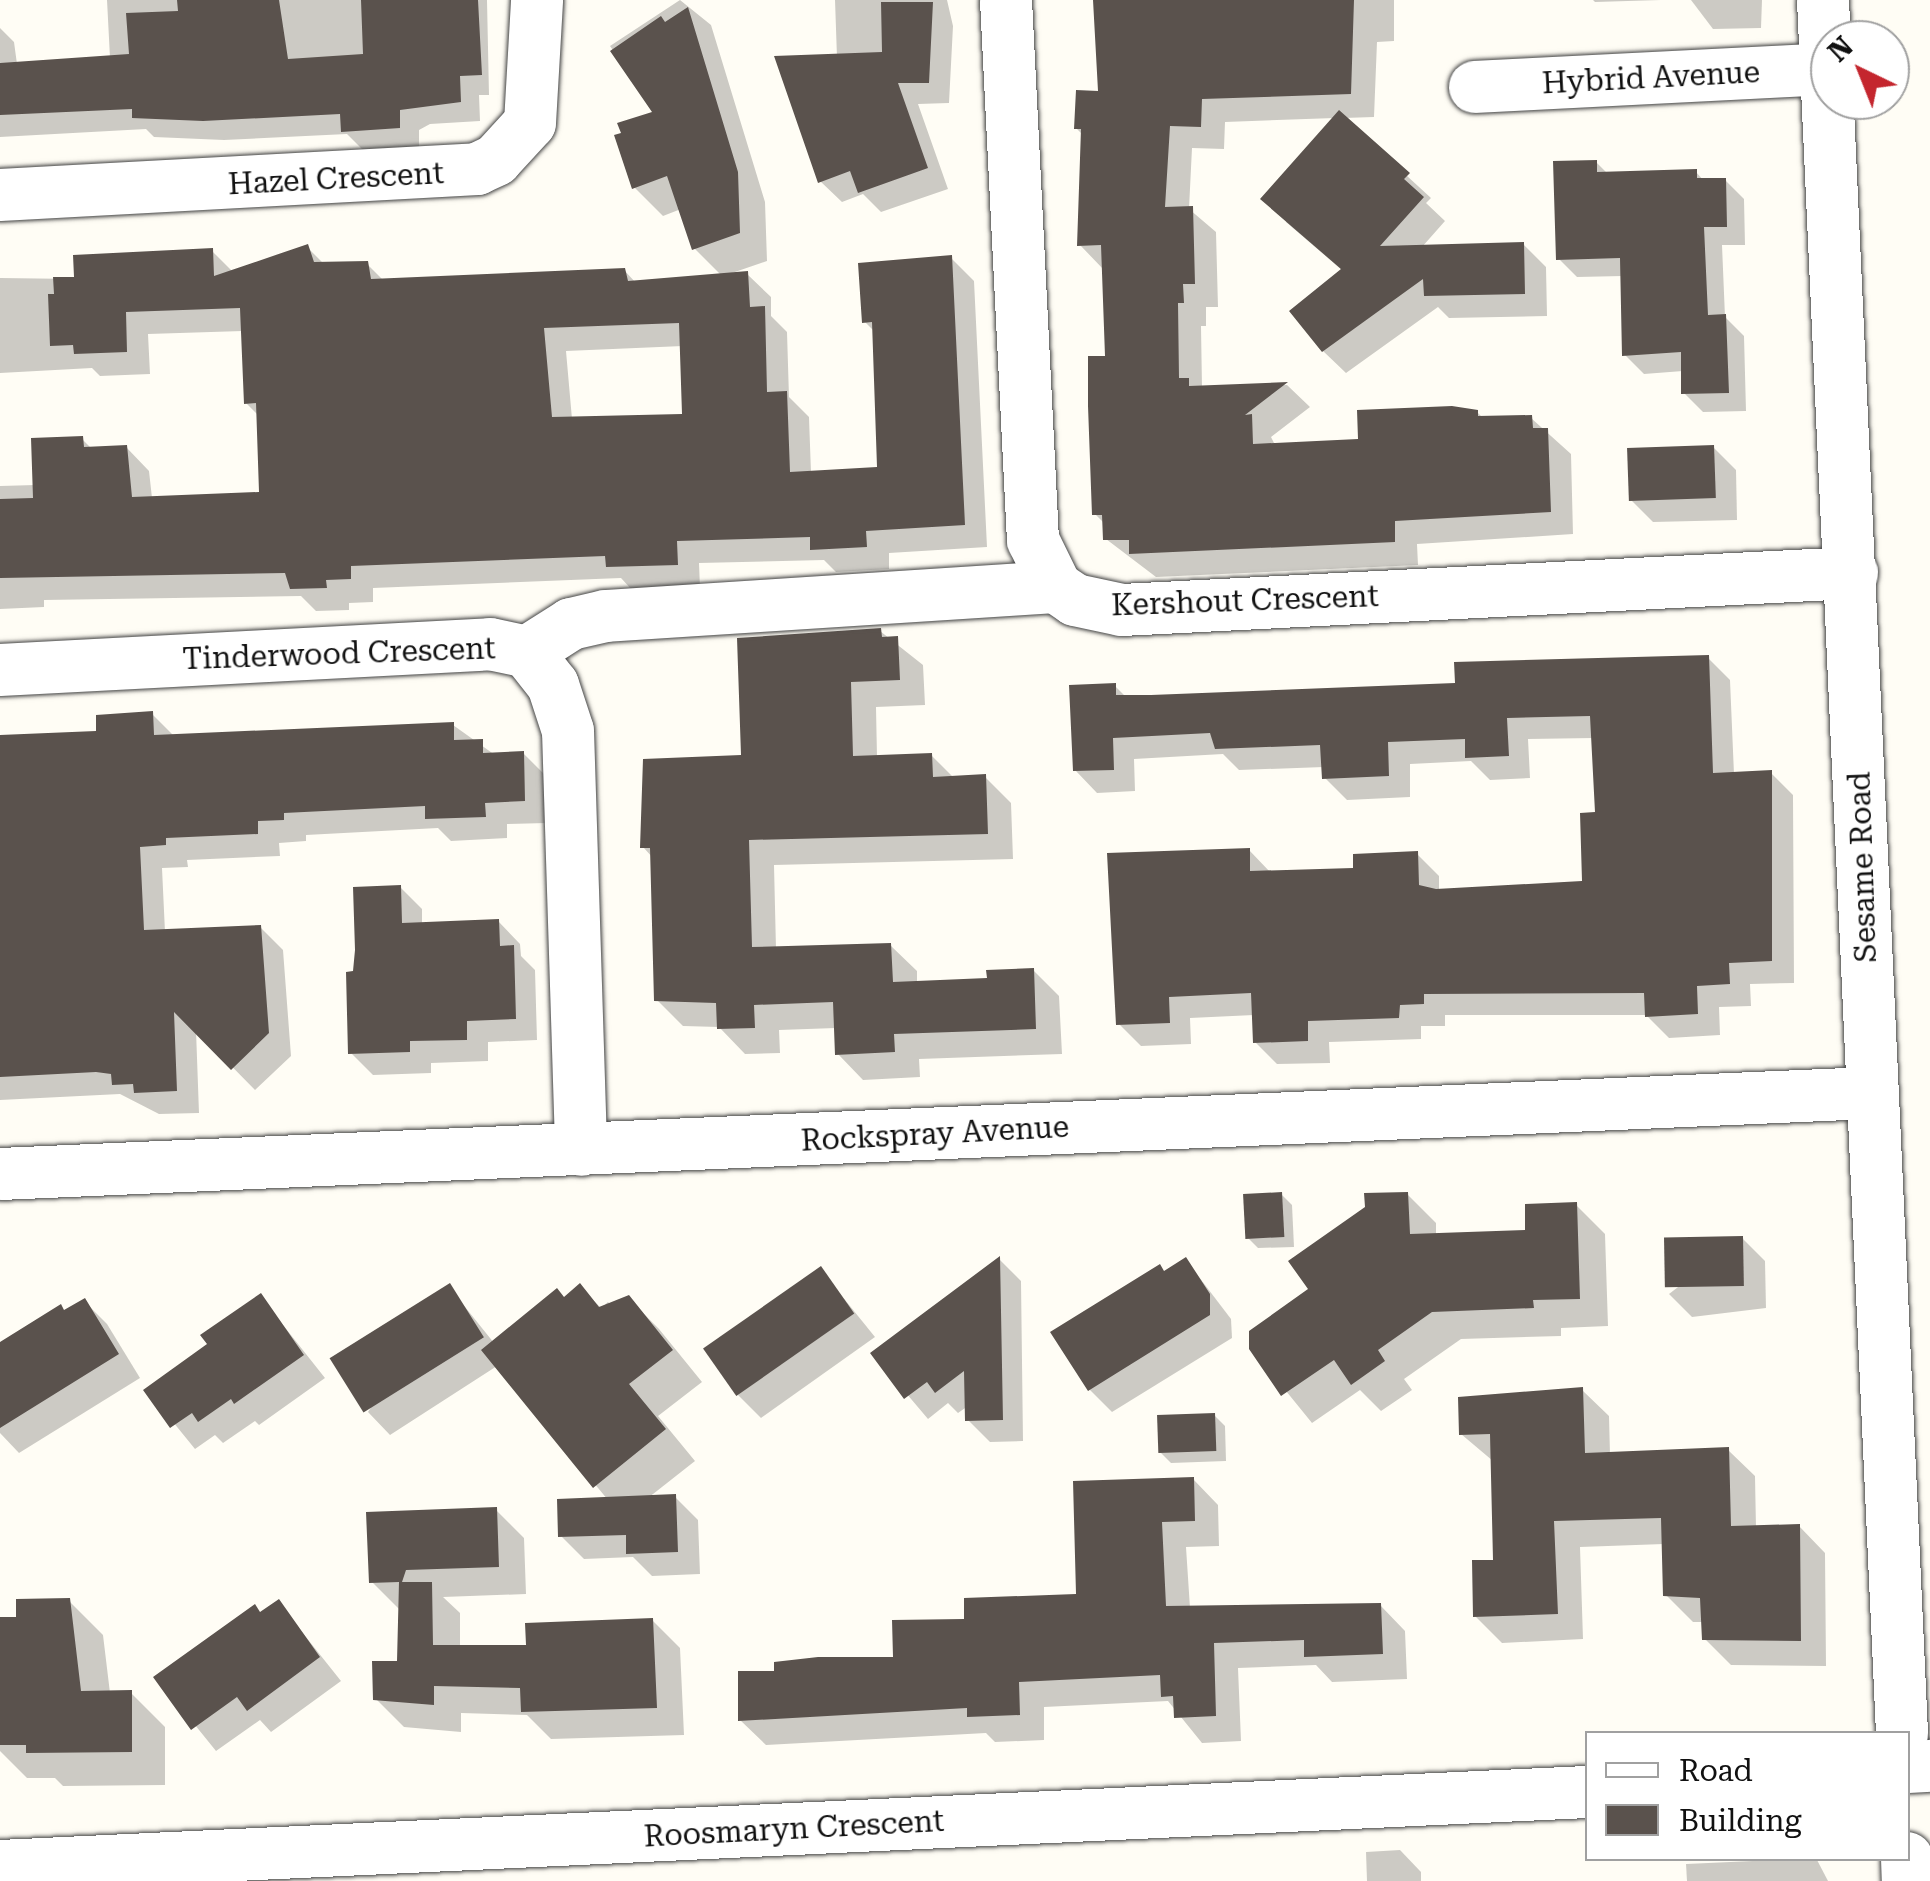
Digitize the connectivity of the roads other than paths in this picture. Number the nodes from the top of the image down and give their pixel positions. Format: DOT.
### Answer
graph roads {
  1 [pos="538,0"];
  2 [pos="1006,0"];
  3 [pos="1810,71"];
  4 [pos="1475,87"];
  5 [pos="1829,120"];
  6 [pos="0,194"];
  7 [pos="1852,573"];
  8 [pos="1056,587"];
  9 [pos="527,652"];
  10 [pos="0,670"];
  11 [pos="1870,1092"];
  12 [pos="580,1150"];
  13 [pos="0,1174"];
  14 [pos="1902,1731"];
  15 [pos="1585,1792"];
  16 [pos="0,1866"];
  1 -- 6 [label="street, Hazel Crescent"];
  2 -- 8 [label="street"];
  3 -- 4 [label="street, Hybrid Avenue"];
  5 -- 7 [label="street, Sesame Road"];
  7 -- 8 [label="street, Kershout Crescent"];
  7 -- 11 [label="street, Sesame Road"];
  8 -- 9 [label="street"];
  9 -- 10 [label="street, Tinderwood Crescent"];
  9 -- 12 [label="street, Tinderwood Crescent"];
  11 -- 12 [label="street, Rockspray Avenue"];
  11 -- 14 [label="street, Sesame Road"];
  12 -- 13 [label="street, Rockspray Avenue"];
  15 -- 16 [label="street, Roosmaryn Crescent"];
}
